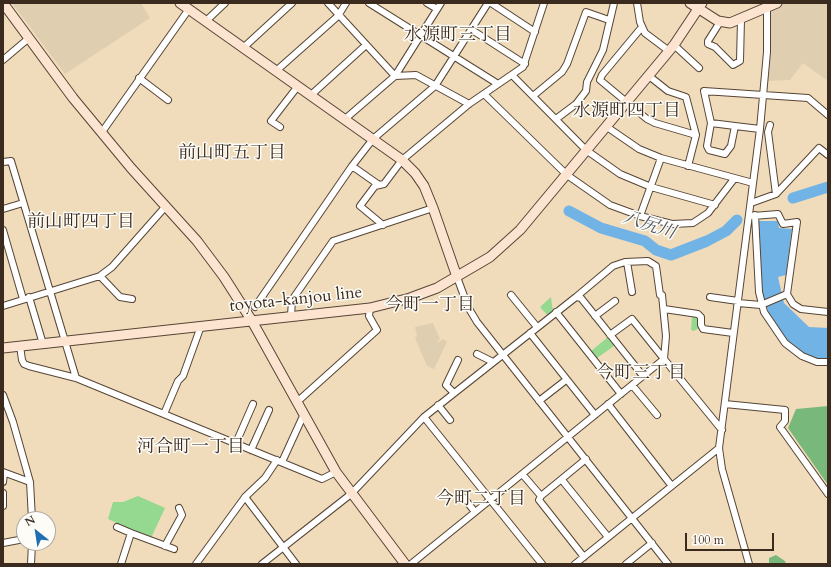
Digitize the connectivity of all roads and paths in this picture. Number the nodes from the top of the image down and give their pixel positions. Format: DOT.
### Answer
graph roads {
  1 [pos="3,3"];
  2 [pos="180,3"];
  3 [pos="225,3"];
  4 [pos="292,3"];
  5 [pos="328,3"];
  6 [pos="346,3"];
  7 [pos="369,3"];
  8 [pos="427,3"];
  9 [pos="441,3"];
  10 [pos="490,3"];
  11 [pos="544,3"];
  12 [pos="614,3"];
  13 [pos="637,3"];
  14 [pos="690,3"];
  15 [pos="777,3"];
  16 [pos="701,6"];
  17 [pos="767,8"];
  18 [pos="189,9"];
  19 [pos="437,9"];
  20 [pos="338,16"];
  21 [pos="741,19"];
  22 [pos="609,20"];
  23 [pos="206,21"];
  24 [pos="720,22"];
  25 [pos="642,27"];
  26 [pos="472,30"];
  27 [pos="535,32"];
  28 [pos="419,36"];
  29 [pos="29,38"];
  30 [pos="366,45"];
  31 [pos="243,48"];
  32 [pos="672,48"];
  33 [pos="454,58"];
  34 [pos="3,60"];
  35 [pos="525,64"];
  36 [pos="699,68"];
  37 [pos="276,71"];
  38 [pos="512,75"];
  39 [pos="395,76"];
  40 [pos="649,76"];
  41 [pos="139,78"];
  42 [pos="498,84"];
  43 [pos="298,86"];
  44 [pos="435,86"];
  45 [pos="311,94"];
  46 [pos="485,94"];
  47 [pos="533,96"];
  48 [pos="764,96"];
  49 [pos="168,100"];
  50 [pos="627,103"];
  51 [pos="469,104"];
  52 [pos="827,113"];
  53 [pos="345,119"];
  54 [pos="556,119"];
  55 [pos="711,123"];
  56 [pos="770,125"];
  57 [pos="735,126"];
  58 [pos="280,127"];
  59 [pos="607,127"];
  60 [pos="760,129"];
  61 [pos="102,132"];
  62 [pos="696,135"];
  63 [pos="373,140"];
  64 [pos="586,150"];
  65 [pos="828,155"];
  66 [pos="661,158"];
  67 [pos="402,160"];
  68 [pos="3,162"];
  69 [pos="352,166"];
  70 [pos="688,166"];
  71 [pos="567,175"];
  72 [pos="734,179"];
  73 [pos="754,183"];
  74 [pos="379,185"];
  75 [pos="651,188"];
  76 [pos="776,194"];
  77 [pos="23,202"];
  78 [pos="751,204"];
  79 [pos="715,205"];
  80 [pos="166,206"];
  81 [pos="433,208"];
  82 [pos="3,209"];
  83 [pos="640,216"];
  84 [pos="752,216"];
  85 [pos="383,225"];
  86 [pos="3,230"];
  87 [pos="627,262"];
  88 [pos="100,276"];
  89 [pos="457,277"];
  90 [pos="49,291"];
  91 [pos="632,292"];
  92 [pos="511,294"];
  93 [pos="787,294"];
  94 [pos="576,297"];
  95 [pos="710,297"];
  96 [pos="26,298"];
  97 [pos="132,299"];
  98 [pos="615,301"];
  99 [pos="738,302"];
  100 [pos="761,305"];
  101 [pos="3,306"];
  102 [pos="255,307"];
  103 [pos="370,308"];
  104 [pos="664,309"];
  105 [pos="556,312"];
  106 [pos="828,312"];
  107 [pos="291,316"];
  108 [pos="595,316"];
  109 [pos="252,321"];
  110 [pos="201,326"];
  111 [pos="537,327"];
  112 [pos="530,333"];
  113 [pos="732,333"];
  114 [pos="610,335"];
  115 [pos="65,342"];
  116 [pos="43,344"];
  117 [pos="20,346"];
  118 [pos="3,348"];
  119 [pos="477,354"];
  120 [pos="502,355"];
  121 [pos="664,359"];
  122 [pos="458,360"];
  123 [pos="493,362"];
  124 [pos="828,362"];
  125 [pos="643,376"];
  126 [pos="76,378"];
  127 [pos="566,380"];
  128 [pos="632,384"];
  129 [pos="454,392"];
  130 [pos="621,394"];
  131 [pos="3,395"];
  132 [pos="539,401"];
  133 [pos="297,402"];
  134 [pos="253,404"];
  135 [pos="608,404"];
  136 [pos="726,404"];
  137 [pos="438,405"];
  138 [pos="269,410"];
  139 [pos="164,414"];
  140 [pos="304,414"];
  141 [pos="594,415"];
  142 [pos="657,415"];
  143 [pos="424,417"];
  144 [pos="450,420"];
  145 [pos="722,430"];
  146 [pos="569,438"];
  147 [pos="236,443"];
  148 [pos="719,448"];
  149 [pos="251,450"];
  150 [pos="586,459"];
  151 [pos="280,461"];
  152 [pos="4,472"];
  153 [pos="336,472"];
  154 [pos="523,475"];
  155 [pos="562,480"];
  156 [pos="3,482"];
  157 [pos="30,482"];
  158 [pos="671,485"];
  159 [pos="3,493"];
  160 [pos="351,494"];
  161 [pos="828,494"];
  162 [pos="541,496"];
  163 [pos="245,497"];
  164 [pos="464,498"];
  165 [pos="490,501"];
  166 [pos="3,506"];
  167 [pos="180,508"];
  168 [pos="32,511"];
  169 [pos="475,512"];
  170 [pos="632,517"];
  171 [pos="117,528"];
  172 [pos="132,533"];
  173 [pos="608,537"];
  174 [pos="16,541"];
  175 [pos="3,543"];
  176 [pos="652,543"];
  177 [pos="165,546"];
  178 [pos="283,548"];
  179 [pos="174,550"];
  180 [pos="32,551"];
  181 [pos="584,557"];
  182 [pos="31,564"];
  183 [pos="121,564"];
  184 [pos="196,564"];
  185 [pos="262,564"];
  186 [pos="296,564"];
  187 [pos="405,564"];
  188 [pos="411,564"];
  189 [pos="542,564"];
  190 [pos="574,564"];
  191 [pos="626,564"];
  192 [pos="668,564"];
  193 [pos="749,564"];
  1 -- 29 [label="street"];
  2 -- 18 [label="street"];
  3 -- 23 [label="street"];
  4 -- 31 [label="street"];
  5 -- 20 [label="street"];
  6 -- 20 [label="street"];
  7 -- 28 [label="street"];
  8 -- 19 [label="street"];
  9 -- 19 [label="street"];
  10 -- 26 [label="street"];
  10 -- 27 [label="street"];
  11 -- 27 [label="street"];
  12 -- 22 [label="street"];
  13 -- 25 [label="street"];
  14 -- 16 [label="street"];
  15 -- 17 [label="street"];
  16 -- 24 [label="street"];
  16 -- 32 [label="street, toyota-kanjou line"];
  17 -- 21 [label="street"];
  17 -- 48 [label="street"];
  18 -- 23 [label="street"];
  18 -- 41 [label="street"];
  19 -- 28 [label="street"];
  20 -- 30 [label="street"];
  20 -- 37 [label="street"];
  21 -- 24 [label="street"];
  21 -- 24 [label="street"];
  22 -- 47 [label="street"];
  22 -- 54 [label="street"];
  23 -- 31 [label="street"];
  25 -- 32 [label="street"];
  25 -- 50 [label="street"];
  26 -- 33 [label="street"];
  26 -- 35 [label="street"];
  27 -- 35 [label="street"];
  28 -- 33 [label="street"];
  28 -- 39 [label="street"];
  29 -- 34 [label="street"];
  29 -- 61 [label="street"];
  30 -- 39 [label="street"];
  30 -- 45 [label="street"];
  31 -- 37 [label="street"];
  32 -- 36 [label="street"];
  32 -- 40 [label="street, toyota-kanjou line"];
  33 -- 42 [label="street"];
  33 -- 44 [label="street"];
  35 -- 38 [label="street"];
  37 -- 43 [label="street"];
  38 -- 42 [label="street"];
  38 -- 47 [label="street"];
  39 -- 44 [label="street"];
  39 -- 53 [label="street"];
  40 -- 50 [label="street, toyota-kanjou line"];
  40 -- 62 [label="street"];
  41 -- 49 [label="street"];
  41 -- 61 [label="street"];
  42 -- 46 [label="street"];
  43 -- 45 [label="street"];
  43 -- 58 [label="street"];
  44 -- 51 [label="street"];
  44 -- 63 [label="street"];
  45 -- 53 [label="street"];
  46 -- 51 [label="street"];
  46 -- 71 [label="street"];
  47 -- 54 [label="street"];
  48 -- 52 [label="street"];
  48 -- 55 [label="street"];
  48 -- 60 [label="street"];
  50 -- 59 [label="street, toyota-kanjou line"];
  50 -- 62 [label="street"];
  51 -- 67 [label="street"];
  53 -- 63 [label="street"];
  54 -- 64 [label="street"];
  55 -- 57 [label="street"];
  55 -- 57 [label="street"];
  56 -- 76 [label="street"];
  57 -- 60 [label="street"];
  59 -- 64 [label="street, toyota-kanjou line"];
  59 -- 66 [label="street"];
  60 -- 73 [label="street"];
  61 -- 80 [label="street"];
  62 -- 70 [label="street"];
  63 -- 67 [label="street"];
  63 -- 69 [label="street"];
  64 -- 71 [label="street, toyota-kanjou line"];
  64 -- 75 [label="street"];
  65 -- 76 [label="street"];
  66 -- 70 [label="street"];
  66 -- 75 [label="street"];
  67 -- 74 [label="street"];
  67 -- 81 [label="street"];
  68 -- 77 [label="street"];
  69 -- 74 [label="street"];
  69 -- 102 [label="street"];
  70 -- 72 [label="street"];
  71 -- 83 [label="street"];
  71 -- 89 [label="street, toyota-kanjou line"];
  72 -- 73 [label="street"];
  72 -- 79 [label="street"];
  73 -- 78 [label="street"];
  74 -- 85 [label="street"];
  75 -- 79 [label="street"];
  75 -- 83 [label="street"];
  76 -- 78 [label="street"];
  77 -- 82 [label="street"];
  77 -- 90 [label="street"];
  78 -- 84 [label="street"];
  79 -- 83 [label="street"];
  80 -- 88 [label="street"];
  80 -- 109 [label="street"];
  81 -- 85 [label="street"];
  81 -- 89 [label="street"];
  84 -- 93 [label="street"];
  84 -- 99 [label="street"];
  84 -- 100 [label="street"];
  85 -- 107 [label="street"];
  86 -- 96 [label="street"];
  87 -- 91 [label="street"];
  87 -- 94 [label="street"];
  87 -- 104 [label="street"];
  88 -- 90 [label="street"];
  88 -- 97 [label="street"];
  89 -- 103 [label="street, toyota-kanjou line"];
  89 -- 120 [label="street"];
  90 -- 96 [label="street"];
  90 -- 115 [label="street"];
  92 -- 111 [label="street"];
  93 -- 100 [label="street"];
  93 -- 106 [label="street"];
  94 -- 105 [label="street"];
  94 -- 108 [label="street"];
  95 -- 99 [label="street"];
  96 -- 101 [label="street"];
  96 -- 116 [label="street"];
  98 -- 108 [label="street"];
  99 -- 100 [label="street"];
  99 -- 113 [label="street"];
  100 -- 124 [label="street"];
  103 -- 107 [label="street, toyota-kanjou line"];
  103 -- 133 [label="street"];
  104 -- 113 [label="street"];
  104 -- 121 [label="street"];
  105 -- 111 [label="street"];
  105 -- 130 [label="street"];
  107 -- 109 [label="street, toyota-kanjou line"];
  108 -- 114 [label="street"];
  109 -- 110 [label="street, toyota-kanjou line"];
  109 -- 133 [label="street"];
  110 -- 115 [label="street, toyota-kanjou line"];
  110 -- 139 [label="street"];
  111 -- 112 [label="street"];
  112 -- 120 [label="street"];
  112 -- 127 [label="street"];
  113 -- 136 [label="street"];
  114 -- 121 [label="street"];
  114 -- 125 [label="street"];
  115 -- 116 [label="street, toyota-kanjou line"];
  115 -- 126 [label="street"];
  116 -- 117 [label="street, toyota-kanjou line"];
  117 -- 118 [label="street, toyota-kanjou line"];
  117 -- 126 [label="street"];
  119 -- 123 [label="street"];
  120 -- 123 [label="street"];
  120 -- 132 [label="street"];
  121 -- 125 [label="street"];
  121 -- 145 [label="street"];
  122 -- 129 [label="street"];
  123 -- 129 [label="street"];
  125 -- 128 [label="street"];
  126 -- 139 [label="street"];
  127 -- 132 [label="street"];
  127 -- 141 [label="street"];
  128 -- 130 [label="street"];
  128 -- 142 [label="street"];
  129 -- 137 [label="street"];
  130 -- 135 [label="street"];
  131 -- 157 [label="street"];
  132 -- 146 [label="street"];
  133 -- 140 [label="street"];
  134 -- 147 [label="street"];
  135 -- 141 [label="street"];
  135 -- 158 [label="street"];
  136 -- 145 [label="street"];
  136 -- 161 [label="street"];
  137 -- 143 [label="street"];
  137 -- 144 [label="street"];
  138 -- 149 [label="street"];
  139 -- 147 [label="street"];
  140 -- 151 [label="street"];
  140 -- 153 [label="street"];
  141 -- 146 [label="street"];
  143 -- 160 [label="street"];
  143 -- 165 [label="street"];
  145 -- 148 [label="street"];
  146 -- 150 [label="street"];
  146 -- 154 [label="street"];
  147 -- 149 [label="street"];
  148 -- 158 [label="street"];
  148 -- 193 [label="street"];
  149 -- 151 [label="street"];
  150 -- 155 [label="street"];
  150 -- 170 [label="street"];
  151 -- 153 [label="street"];
  151 -- 163 [label="street"];
  152 -- 156 [label="street"];
  152 -- 157 [label="street"];
  153 -- 160 [label="street"];
  154 -- 162 [label="street"];
  154 -- 165 [label="street"];
  155 -- 162 [label="street"];
  155 -- 173 [label="street"];
  157 -- 168 [label="street"];
  158 -- 170 [label="street"];
  159 -- 166 [label="street"];
  160 -- 178 [label="street"];
  160 -- 187 [label="street"];
  162 -- 181 [label="street"];
  163 -- 178 [label="street"];
  163 -- 184 [label="street"];
  164 -- 169 [label="street"];
  165 -- 169 [label="street"];
  165 -- 189 [label="street"];
  167 -- 177 [label="street"];
  169 -- 188 [label="street"];
  170 -- 173 [label="street"];
  170 -- 176 [label="street"];
  171 -- 172 [label="street"];
  172 -- 177 [label="street"];
  172 -- 183 [label="street"];
  173 -- 181 [label="street"];
  174 -- 175 [label="street"];
  176 -- 191 [label="street"];
  176 -- 192 [label="street"];
  177 -- 179 [label="street"];
  178 -- 185 [label="street"];
  178 -- 186 [label="street"];
  180 -- 182 [label="street"];
  181 -- 190 [label="street"];
}
